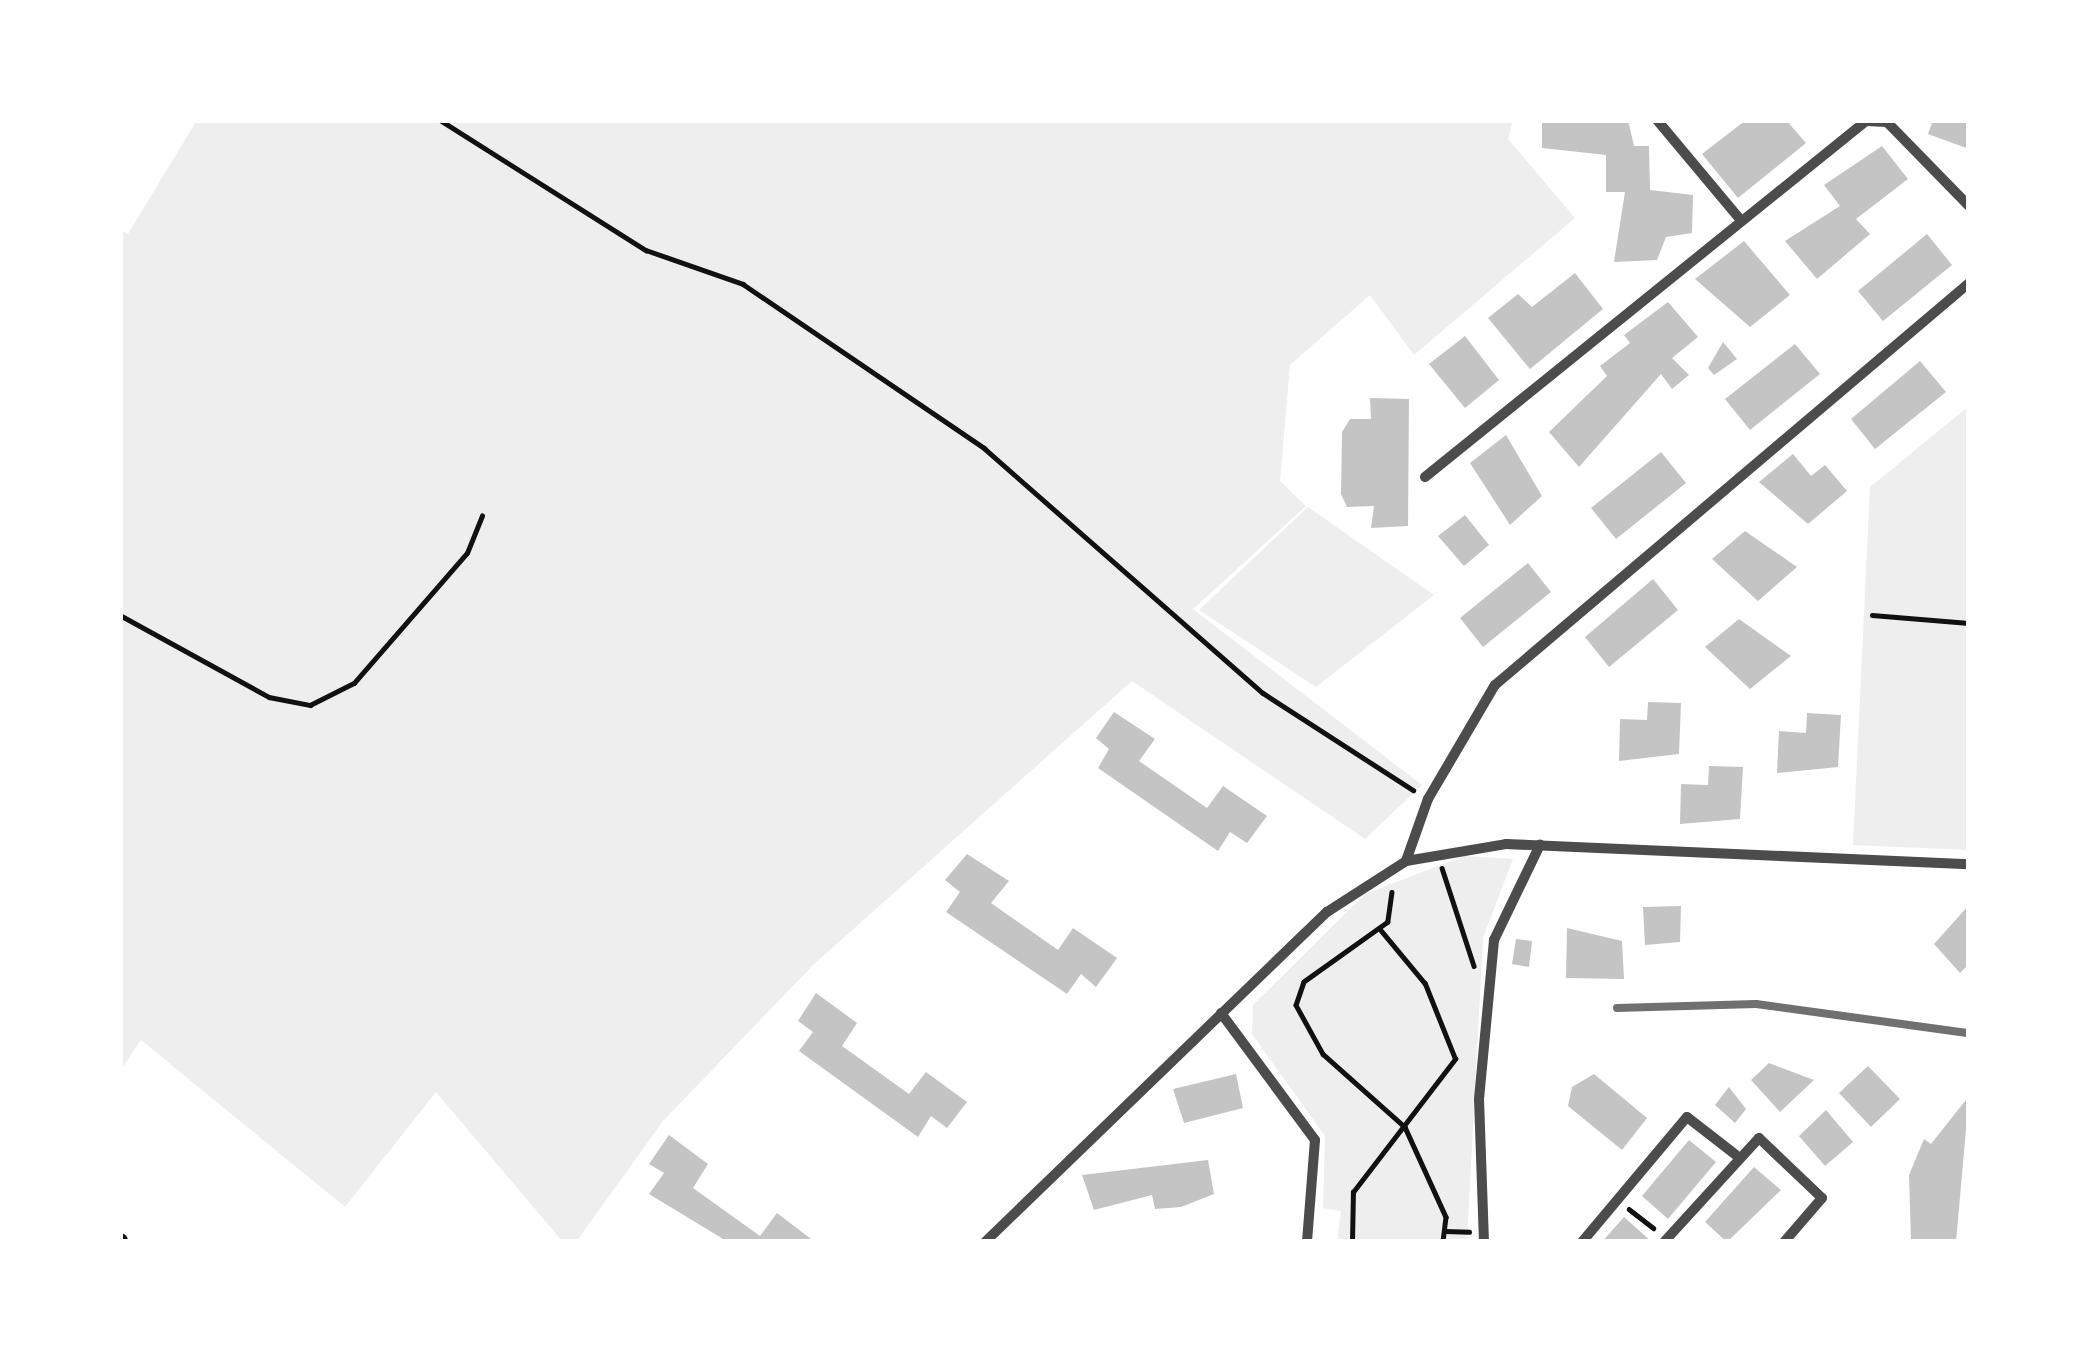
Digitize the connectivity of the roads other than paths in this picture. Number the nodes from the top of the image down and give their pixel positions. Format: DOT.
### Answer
graph roads {
  1 [pos="1657,120"];
  2 [pos="1969,206"];
  3 [pos="1738,217"];
  4 [pos="1969,283"];
  5 [pos="1425,477"];
  6 [pos="1540,845"];
  7 [pos="1406,861"];
  8 [pos="1969,864"];
  9 [pos="1221,1013"];
  10 [pos="1736,1155"];
  11 [pos="1484,1238"];
  12 [pos="1665,1241"];
  13 [pos="986,1242"];
  14 [pos="1307,1242"];
  15 [pos="1582,1242"];
  16 [pos="1784,1242"];
  1 -- 3 [label="street"];
  2 -- 3 [label="street"];
  3 -- 5 [label="street"];
  4 -- 7 [label="street"];
  6 -- 7 [label="street"];
  6 -- 8 [label="street"];
  6 -- 11 [label="street"];
  7 -- 9 [label="street"];
  9 -- 13 [label="street"];
  9 -- 14 [label="street"];
  10 -- 12 [label="street"];
  10 -- 15 [label="street"];
  10 -- 16 [label="street"];
}
